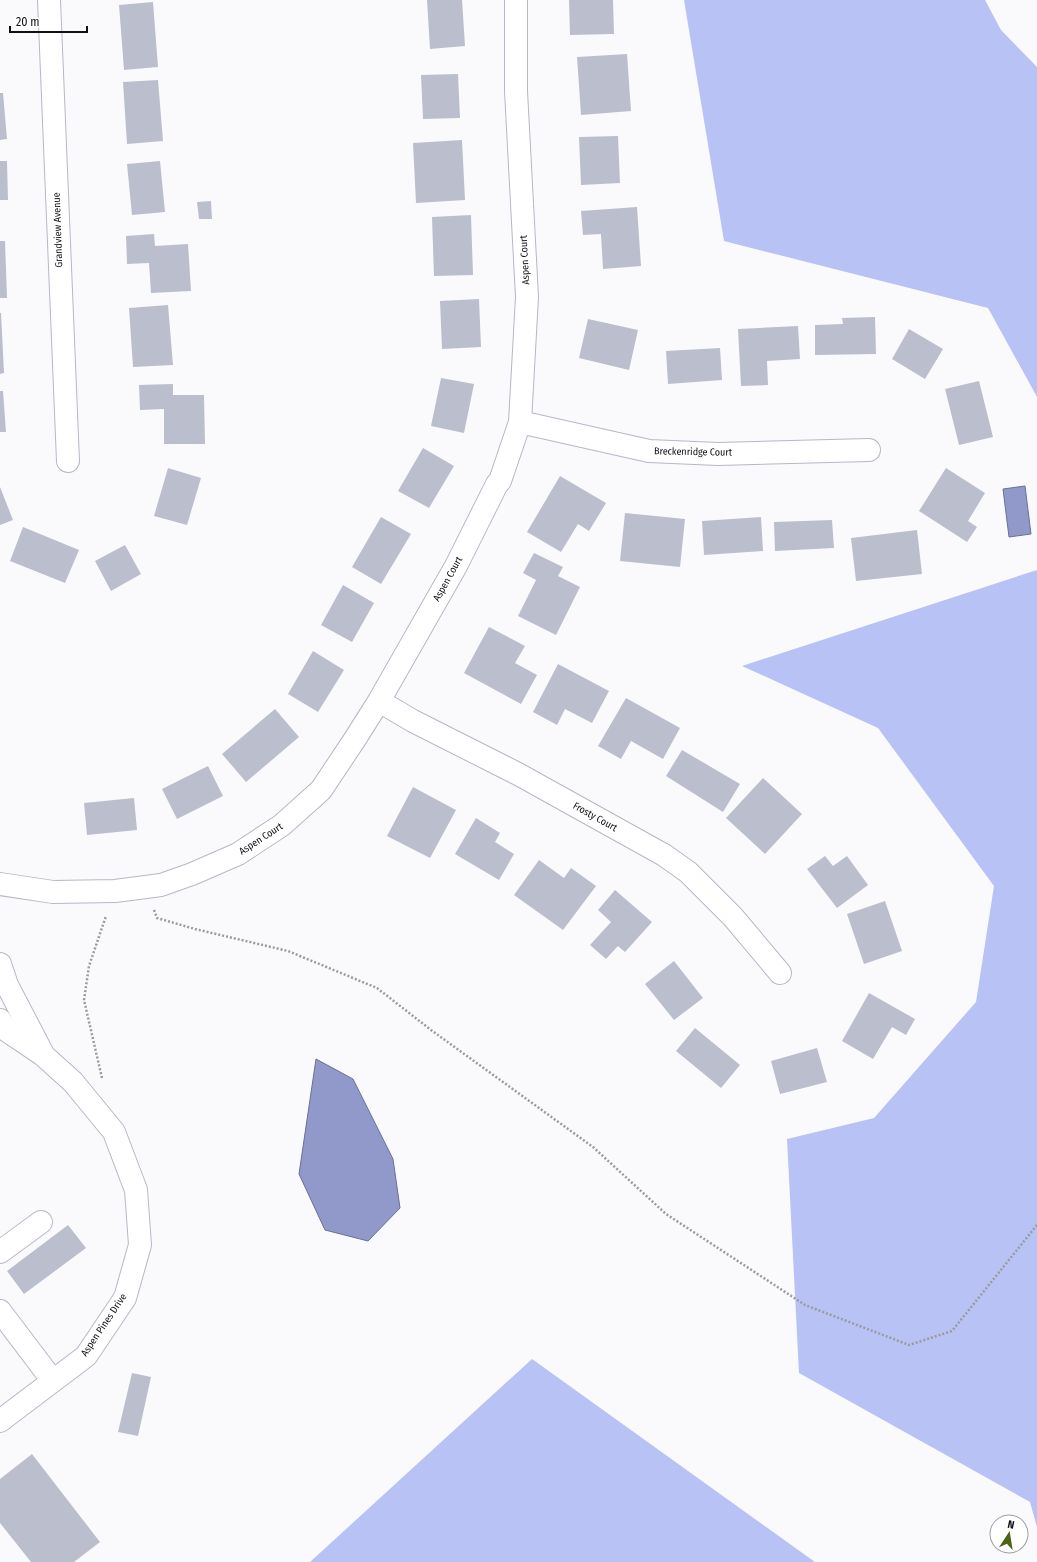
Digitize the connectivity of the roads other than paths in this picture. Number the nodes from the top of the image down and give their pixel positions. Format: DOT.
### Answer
graph roads {
  1 [pos="48,0"];
  2 [pos="516,0"];
  3 [pos="520,422"];
  4 [pos="869,450"];
  5 [pos="68,461"];
  6 [pos="379,701"];
  7 [pos="0,884"];
  8 [pos="0,964"];
  9 [pos="780,973"];
  10 [pos="0,1020"];
  11 [pos="43,1055"];
  12 [pos="41,1222"];
  13 [pos="0,1252"];
  14 [pos="0,1311"];
  15 [pos="7,1335"];
  16 [pos="52,1381"];
  17 [pos="0,1421"];
  1 -- 5 [label="street, Grandview Avenue"];
  2 -- 3 [label="street, Aspen Court"];
  3 -- 4 [label="street, Breckenridge Court"];
  3 -- 6 [label="street, Aspen Court"];
  6 -- 7 [label="street, Aspen Court"];
  6 -- 9 [label="street, Frosty Court"];
  8 -- 11 [label="street, Aspen Pines Drive"];
  10 -- 11 [label="street, Aspen Pines Drive"];
  11 -- 16 [label="street, Aspen Pines Drive"];
  12 -- 13 [label="street"];
  14 -- 15 [label="street"];
  15 -- 16 [label="street"];
  16 -- 17 [label="street, Aspen Pines Drive"];
}
